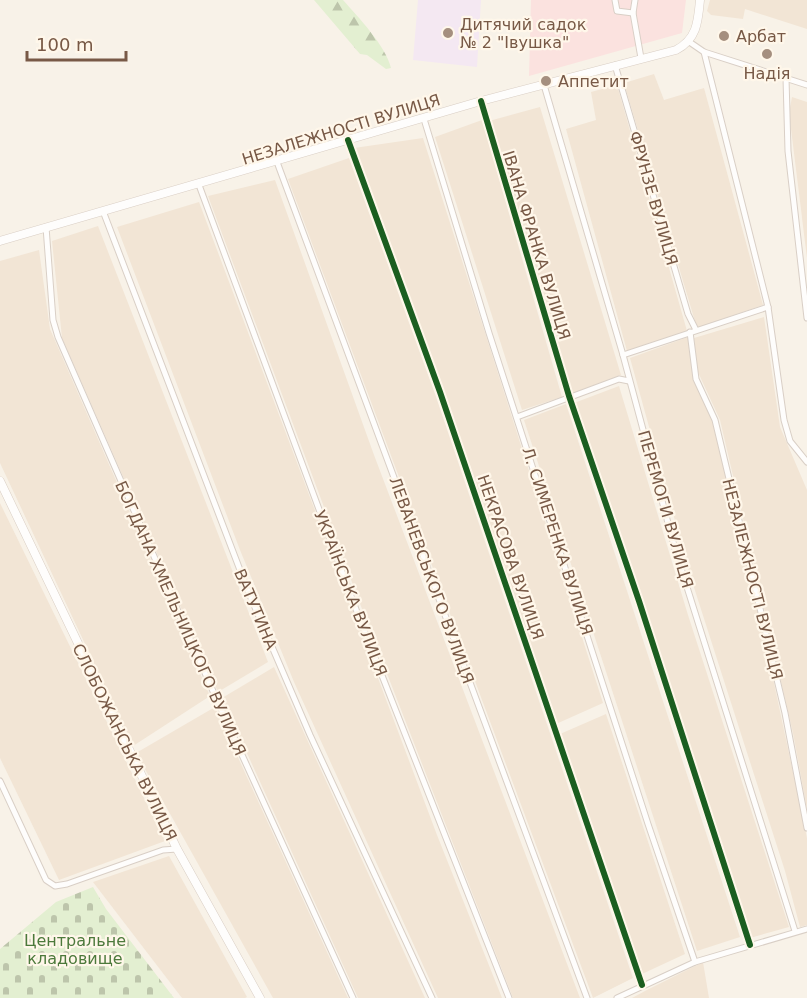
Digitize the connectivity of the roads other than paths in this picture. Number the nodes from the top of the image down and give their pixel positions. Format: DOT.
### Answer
graph roads {
  1 [pos="615,0"];
  2 [pos="635,0"];
  3 [pos="700,0"];
  4 [pos="633,13"];
  5 [pos="688,41"];
  6 [pos="704,52"];
  7 [pos="641,58"];
  8 [pos="615,65"];
  9 [pos="786,78"];
  10 [pos="544,85"];
  11 [pos="807,85"];
  12 [pos="481,101"];
  13 [pos="424,118"];
  14 [pos="348,140"];
  15 [pos="277,162"];
  16 [pos="199,185"];
  17 [pos="103,210"];
  18 [pos="46,227"];
  19 [pos="0,242"];
  20 [pos="768,307"];
  21 [pos="807,318"];
  22 [pos="693,331"];
  23 [pos="623,355"];
  24 [pos="629,381"];
  25 [pos="569,396"];
  26 [pos="517,417"];
  27 [pos="807,462"];
  28 [pos="0,481"];
  29 [pos="0,781"];
  30 [pos="807,828"];
  31 [pos="177,849"];
  32 [pos="807,929"];
  33 [pos="795,931"];
  34 [pos="750,945"];
  35 [pos="695,962"];
  36 [pos="642,985"];
  37 [pos="260,998"];
  38 [pos="353,998"];
  39 [pos="432,998"];
  40 [pos="509,998"];
  41 [pos="587,998"];
  42 [pos="617,998"];
  1 -- 4 [label="street"];
  2 -- 4 [label="street"];
  3 -- 5 [label="main road"];
  4 -- 7 [label="street"];
  5 -- 6 [label="street"];
  5 -- 7 [label="main road, НЕЗАЛЕЖНОСТІ ВУЛИЦЯ"];
  6 -- 9 [label="street"];
  6 -- 20 [label="street"];
  7 -- 8 [label="main road, НЕЗАЛЕЖНОСТІ ВУЛИЦЯ"];
  8 -- 10 [label="main road, НЕЗАЛЕЖНОСТІ ВУЛИЦЯ"];
  8 -- 22 [label="street, ФРУНЗЕ ВУЛИЦЯ"];
  9 -- 11 [label="street"];
  9 -- 21 [label="street"];
  10 -- 12 [label="main road, НЕЗАЛЕЖНОСТІ ВУЛИЦЯ"];
  10 -- 23 [label="street, ПЕРЕМОГИ ВУЛИЦЯ"];
  12 -- 13 [label="main road, НЕЗАЛЕЖНОСТІ ВУЛИЦЯ"];
  12 -- 25 [label="street, ІВАНА ФРАНКА ВУЛИЦЯ"];
  13 -- 14 [label="main road, НЕЗАЛЕЖНОСТІ ВУЛИЦЯ"];
  13 -- 26 [label="street, Л. СИМЕРЕНКА ВУЛИЦЯ"];
  14 -- 15 [label="main road, НЕЗАЛЕЖНОСТІ ВУЛИЦЯ"];
  14 -- 36 [label="street, НЕКРАСОВА ВУЛИЦЯ"];
  15 -- 16 [label="main road, НЕЗАЛЕЖНОСТІ ВУЛИЦЯ"];
  15 -- 41 [label="street, ЛЕВАНЕВСЬКОГО ВУЛИЦЯ"];
  16 -- 17 [label="main road, НЕЗАЛЕЖНОСТІ ВУЛИЦЯ"];
  16 -- 40 [label="street, УКРАЇНСЬКА ВУЛИЦЯ"];
  17 -- 18 [label="main road, НЕЗАЛЕЖНОСТІ ВУЛИЦЯ"];
  17 -- 39 [label="street, ВАТУТИНА"];
  18 -- 19 [label="main road, НЕЗАЛЕЖНОСТІ ВУЛИЦЯ"];
  18 -- 38 [label="street, БОГДАНА ХМЕЛЬНИЦКОГО ВУЛИЦЯ"];
  20 -- 22 [label="street"];
  20 -- 27 [label="street"];
  22 -- 23 [label="street"];
  22 -- 30 [label="street, НЕЗАЛЕЖНОСТІ ВУЛИЦЯ"];
  23 -- 24 [label="street, ПЕРЕМОГИ ВУЛИЦЯ"];
  24 -- 25 [label="street"];
  24 -- 33 [label="street, ПЕРЕМОГИ ВУЛИЦЯ"];
  25 -- 26 [label="street"];
  25 -- 34 [label="street, ІВАНА ФРАНКА ВУЛИЦЯ"];
  26 -- 35 [label="street, Л. СИМЕРЕНКА ВУЛИЦЯ"];
  28 -- 31 [label="main road, СЛОБОЖАНСЬКА ВУЛИЦЯ"];
  29 -- 31 [label="street"];
  31 -- 37 [label="main road, СЛОБОЖАНСЬКА ВУЛИЦЯ"];
  32 -- 33 [label="street"];
  33 -- 34 [label="street"];
  34 -- 35 [label="street"];
  35 -- 36 [label="street"];
  36 -- 42 [label="street"];
}
